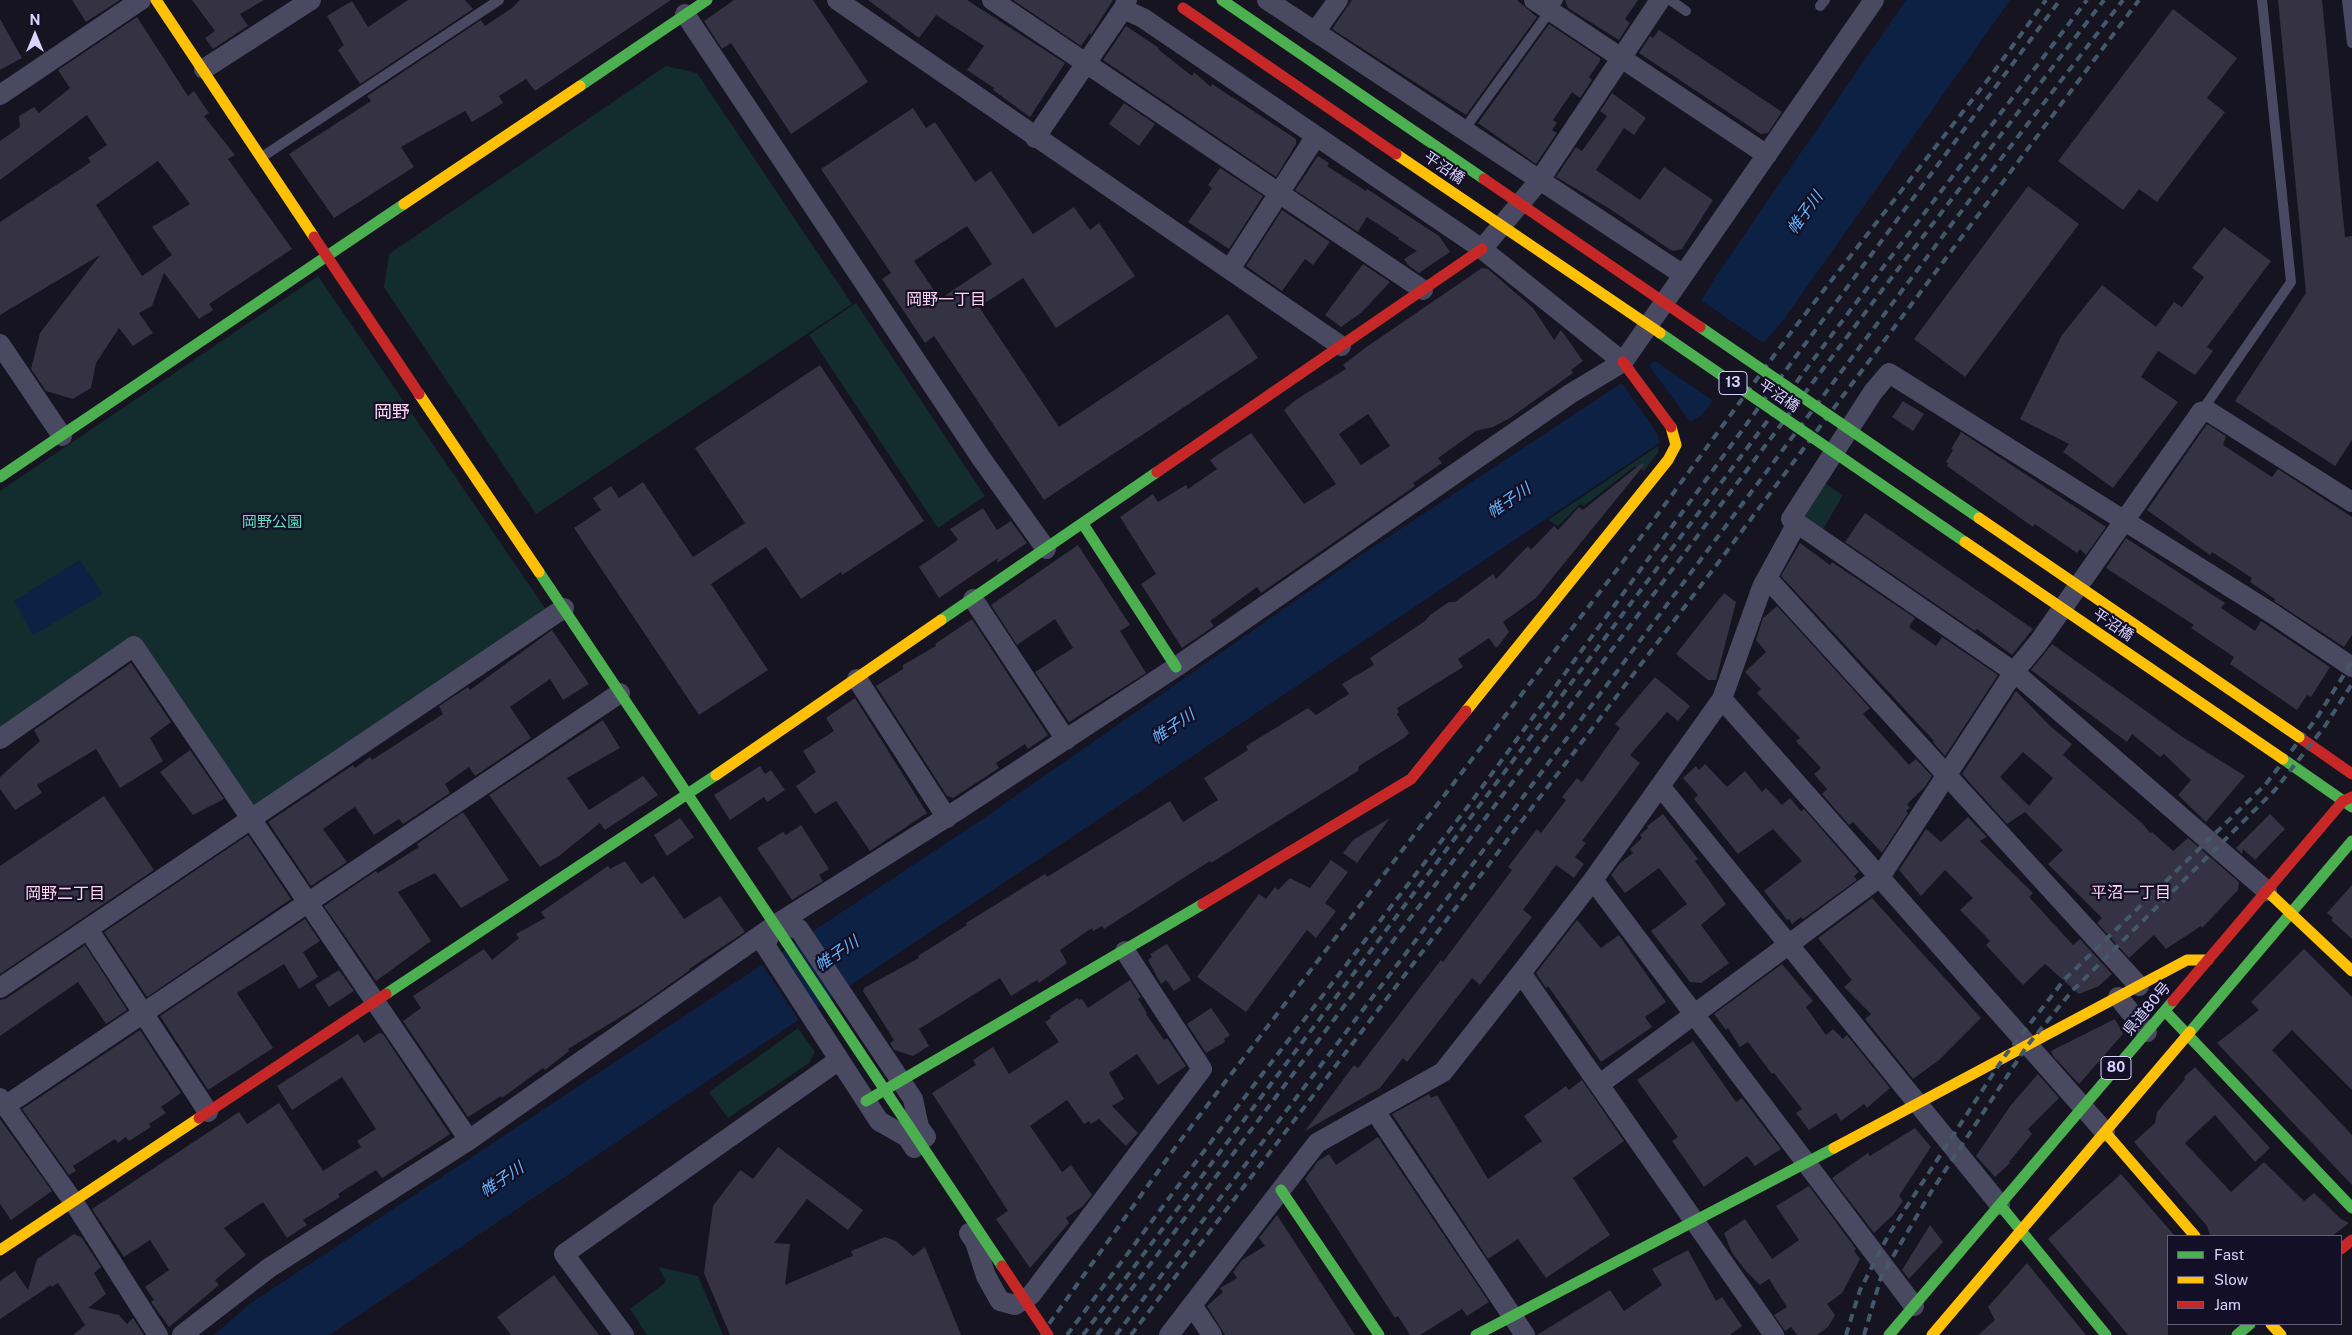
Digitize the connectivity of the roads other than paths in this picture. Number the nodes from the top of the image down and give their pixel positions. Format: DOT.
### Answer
graph roads {
  1 [pos="153,0"];
  2 [pos="311,0"];
  3 [pos="499,0"];
  4 [pos="707,0"];
  5 [pos="837,0"];
  6 [pos="992,0"];
  7 [pos="1172,0"];
  8 [pos="1222,0"];
  9 [pos="1267,0"];
  10 [pos="1338,0"];
  11 [pos="1660,0"];
  12 [pos="1670,0"];
  13 [pos="2262,0"];
  14 [pos="2347,0"];
  15 [pos="1866,3"];
  16 [pos="1125,4"];
  17 [pos="1547,4"];
  18 [pos="1686,11"];
  19 [pos="686,14"];
  20 [pos="1316,32"];
  21 [pos="2352,43"];
  22 [pos="1621,58"];
  23 [pos="1086,64"];
  24 [pos="204,69"];
  25 [pos="0,96"];
  26 [pos="1463,131"];
  27 [pos="1316,136"];
  28 [pos="1036,138"];
  29 [pos="1767,155"];
  30 [pos="262,157"];
  31 [pos="1539,181"];
  32 [pos="1280,194"];
  33 [pos="1482,249"];
  34 [pos="328,256"];
  35 [pos="1230,269"];
  36 [pos="1682,274"];
  37 [pos="1423,290"];
  38 [pos="0,344"];
  39 [pos="1341,346"];
  40 [pos="1623,362"];
  41 [pos="2201,412"];
  42 [pos="62,436"];
  43 [pos="0,477"];
  44 [pos="2352,502"];
  45 [pos="2123,520"];
  46 [pos="1797,523"];
  47 [pos="1083,524"];
  48 [pos="1046,549"];
  49 [pos="1767,578"];
  50 [pos="973,599"];
  51 [pos="564,608"];
  52 [pos="1176,667"];
  53 [pos="2352,667"];
  54 [pos="2014,672"];
  55 [pos="857,679"];
  56 [pos="620,693"];
  57 [pos="1722,699"];
  58 [pos="0,739"];
  59 [pos="1066,740"];
  60 [pos="2352,774"];
  61 [pos="1947,776"];
  62 [pos="1660,786"];
  63 [pos="688,794"];
  64 [pos="2349,802"];
  65 [pos="252,818"];
  66 [pos="947,818"];
  67 [pos="2352,841"];
  68 [pos="1880,877"];
  69 [pos="1593,880"];
  70 [pos="2267,891"];
  71 [pos="308,903"];
  72 [pos="2292,912"];
  73 [pos="775,925"];
  74 [pos="88,929"];
  75 [pos="793,936"];
  76 [pos="1788,943"];
  77 [pos="1126,951"];
  78 [pos="2208,960"];
  79 [pos="2352,970"];
  80 [pos="1522,973"];
  81 [pos="2138,986"];
  82 [pos="0,988"];
  83 [pos="2118,997"];
  84 [pos="374,1002"];
  85 [pos="2165,1011"];
  86 [pos="143,1013"];
  87 [pos="1695,1015"];
  88 [pos="2147,1032"];
  89 [pos="2188,1034"];
  90 [pos="2028,1044"];
  91 [pos="839,1060"];
  92 [pos="900,1081"];
  93 [pos="1600,1084"];
  94 [pos="866,1101"];
  95 [pos="2,1102"];
  96 [pos="1919,1104"];
  97 [pos="2082,1108"];
  98 [pos="1375,1111"];
  99 [pos="208,1112"];
  100 [pos="2105,1132"];
  101 [pos="469,1140"];
  102 [pos="1806,1163"];
  103 [pos="1281,1190"];
  104 [pos="72,1201"];
  105 [pos="2000,1205"];
  106 [pos="2352,1208"];
  107 [pos="1695,1222"];
  108 [pos="2021,1230"];
  109 [pos="2194,1235"];
  110 [pos="2352,1240"];
  111 [pos="2342,1248"];
  112 [pos="0,1250"];
  113 [pos="1031,1295"];
  114 [pos="1192,1305"];
  115 [pos="1917,1309"];
  116 [pos="1512,1316"];
  117 [pos="2249,1325"];
  118 [pos="2272,1325"];
  119 [pos="1934,1332"];
  120 [pos="158,1335"];
  121 [pos="182,1335"];
  122 [pos="624,1335"];
  123 [pos="1048,1335"];
  124 [pos="1169,1335"];
  125 [pos="1212,1335"];
  126 [pos="1379,1335"];
  127 [pos="1476,1335"];
  128 [pos="1525,1335"];
  129 [pos="1774,1335"];
  130 [pos="1889,1335"];
  131 [pos="2106,1335"];
  132 [pos="2237,1335"];
  133 [pos="2281,1335"];
  1 -- 24 [label="street"];
  1 -- 25 [label="street"];
  2 -- 24 [label="street"];
  3 -- 30 [label="lane"];
  4 -- 19 [label="street"];
  5 -- 28 [label="street"];
  6 -- 23 [label="street"];
  7 -- 64 [label="street, 平沼橋 / 13, bridge"];
  8 -- 60 [label="street, 平沼橋 / 13, bridge"];
  9 -- 20 [label="street"];
  10 -- 20 [label="street"];
  11 -- 22 [label="street"];
  12 -- 18 [label="lane"];
  13 -- 41 [label="lane"];
  14 -- 21 [label="lane"];
  15 -- 29 [label="street"];
  16 -- 23 [label="street"];
  16 -- 27 [label="street"];
  17 -- 22 [label="street"];
  17 -- 26 [label="lane"];
  19 -- 34 [label="street"];
  19 -- 48 [label="street"];
  20 -- 26 [label="street"];
  22 -- 29 [label="street"];
  22 -- 31 [label="street"];
  23 -- 28 [label="street"];
  23 -- 32 [label="street"];
  24 -- 30 [label="street"];
  26 -- 31 [label="street"];
  27 -- 32 [label="street"];
  27 -- 33 [label="street"];
  28 -- 35 [label="street"];
  29 -- 36 [label="street"];
  30 -- 34 [label="street"];
  31 -- 33 [label="street"];
  31 -- 36 [label="street"];
  32 -- 35 [label="street"];
  32 -- 37 [label="street"];
  33 -- 37 [label="street"];
  33 -- 40 [label="street"];
  34 -- 42 [label="street"];
  34 -- 51 [label="street"];
  35 -- 39 [label="street"];
  36 -- 40 [label="street"];
  37 -- 39 [label="street"];
  38 -- 42 [label="street"];
  39 -- 47 [label="street"];
  40 -- 52 [label="street"];
  40 -- 77 [label="street"];
  41 -- 44 [label="street"];
  41 -- 45 [label="street"];
  42 -- 43 [label="street"];
  45 -- 46 [label="street"];
  45 -- 53 [label="street"];
  45 -- 54 [label="street"];
  46 -- 49 [label="street"];
  46 -- 54 [label="street"];
  47 -- 48 [label="street"];
  47 -- 52 [label="street"];
  48 -- 50 [label="street"];
  49 -- 57 [label="street"];
  49 -- 61 [label="street"];
  50 -- 55 [label="street"];
  50 -- 59 [label="street"];
  51 -- 56 [label="street"];
  51 -- 65 [label="street"];
  52 -- 59 [label="street"];
  54 -- 61 [label="street"];
  54 -- 70 [label="street"];
  55 -- 63 [label="street"];
  55 -- 66 [label="street"];
  56 -- 63 [label="street"];
  56 -- 71 [label="street"];
  57 -- 62 [label="street"];
  57 -- 68 [label="street"];
  58 -- 65 [label="street"];
  59 -- 66 [label="street"];
  61 -- 68 [label="street"];
  61 -- 81 [label="street"];
  62 -- 69 [label="street"];
  62 -- 76 [label="street"];
  63 -- 73 [label="street"];
  63 -- 84 [label="street"];
  64 -- 70 [label="street, 県道80号 / 80"];
  65 -- 71 [label="street"];
  65 -- 74 [label="street"];
  66 -- 73 [label="street"];
  67 -- 72 [label="street, 80"];
  68 -- 76 [label="street"];
  68 -- 90 [label="street"];
  69 -- 80 [label="street"];
  69 -- 87 [label="street"];
  70 -- 72 [label="street"];
  70 -- 78 [label="street, 県道80号 / 80"];
  71 -- 84 [label="street"];
  71 -- 86 [label="street"];
  72 -- 79 [label="street"];
  72 -- 89 [label="street, 80"];
  73 -- 75 [label="street"];
  73 -- 91 [label="street"];
  73 -- 101 [label="street"];
  74 -- 82 [label="street"];
  74 -- 86 [label="street"];
  75 -- 92 [label="street"];
  75 -- 123 [label="street, bridge"];
  76 -- 87 [label="street"];
  76 -- 96 [label="street"];
  77 -- 92 [label="street"];
  77 -- 113 [label="street"];
  78 -- 81 [label="street"];
  78 -- 85 [label="street, 県道80号 / 80"];
  80 -- 93 [label="street"];
  80 -- 98 [label="street"];
  81 -- 83 [label="street"];
  83 -- 88 [label="street"];
  83 -- 90 [label="street"];
  84 -- 99 [label="street"];
  84 -- 101 [label="street"];
  85 -- 88 [label="street, 県道80号 / 80"];
  85 -- 89 [label="street"];
  86 -- 95 [label="street"];
  86 -- 99 [label="street"];
  87 -- 93 [label="street"];
  87 -- 102 [label="street"];
  88 -- 97 [label="street, 県道80号 / 80"];
  89 -- 100 [label="street, 80"];
  89 -- 106 [label="street"];
  90 -- 96 [label="street"];
  90 -- 97 [label="street"];
  91 -- 94 [label="street"];
  91 -- 122 [label="street"];
  92 -- 94 [label="street"];
  92 -- 113 [label="street"];
  93 -- 107 [label="street"];
  94 -- 113 [label="street"];
  95 -- 104 [label="street"];
  96 -- 102 [label="street"];
  96 -- 105 [label="street"];
  97 -- 100 [label="street"];
  97 -- 105 [label="street, 県道80号 / 80"];
  98 -- 103 [label="street"];
  98 -- 116 [label="street"];
  99 -- 104 [label="street"];
  100 -- 108 [label="street, 80"];
  100 -- 109 [label="street"];
  101 -- 121 [label="street"];
  102 -- 107 [label="street"];
  102 -- 115 [label="street"];
  103 -- 114 [label="street"];
  103 -- 126 [label="street"];
  104 -- 112 [label="street"];
  104 -- 120 [label="street"];
  105 -- 108 [label="street"];
  105 -- 115 [label="street, 県道80号 / 80"];
  107 -- 116 [label="street"];
  107 -- 129 [label="street"];
  108 -- 119 [label="street, 80"];
  108 -- 131 [label="street"];
  110 -- 111 [label="street"];
  114 -- 124 [label="street"];
  114 -- 125 [label="street"];
  115 -- 130 [label="street, 県道80号 / 80"];
  116 -- 127 [label="street"];
  116 -- 128 [label="street"];
  117 -- 132 [label="street"];
  118 -- 133 [label="street"];
}
